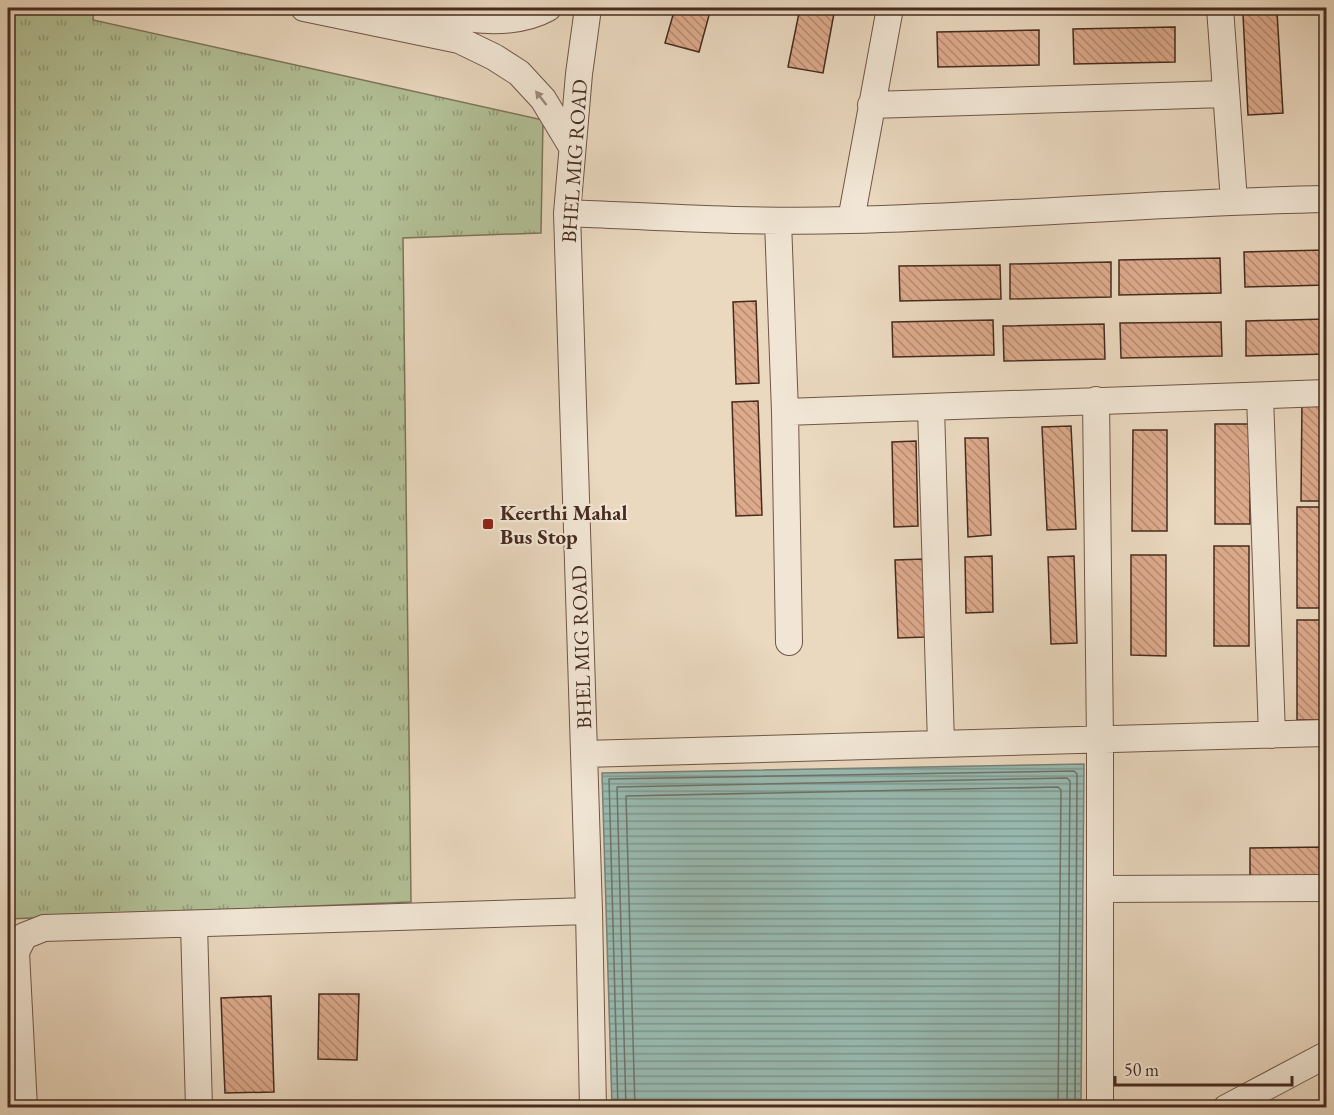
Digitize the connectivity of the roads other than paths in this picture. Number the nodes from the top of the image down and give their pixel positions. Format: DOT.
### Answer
graph roads {
  1 [pos="304,8"];
  2 [pos="410,8"];
  3 [pos="548,8"];
  4 [pos="588,8"];
  5 [pos="890,8"];
  6 [pos="1220,8"];
  7 [pos="1225,94"];
  8 [pos="871,105"];
  9 [pos="572,147"];
  10 [pos="1326,199"];
  11 [pos="1233,201"];
  12 [pos="567,213"];
  13 [pos="851,220"];
  14 [pos="778,221"];
  15 [pos="1326,393"];
  16 [pos="1260,396"];
  17 [pos="1096,400"];
  18 [pos="931,408"];
  19 [pos="785,412"];
  20 [pos="789,642"];
  21 [pos="1326,733"];
  22 [pos="1272,735"];
  23 [pos="1100,740"];
  24 [pos="941,744"];
  25 [pos="584,754"];
  26 [pos="1100,888"];
  27 [pos="1326,888"];
  28 [pos="589,911"];
  29 [pos="194,924"];
  30 [pos="1326,1055"];
  31 [pos="24,1107"];
  32 [pos="199,1107"];
  33 [pos="593,1107"];
  34 [pos="1100,1107"];
  35 [pos="1226,1107"];
  9 -- 1 [label="street, one-way"];
  2 -- 3 [label="street"];
  4 -- 9 [label="street, BHEL MIG ROAD"];
  5 -- 8 [label="street"];
  6 -- 7 [label="street"];
  7 -- 8 [label="street"];
  7 -- 11 [label="street"];
  8 -- 13 [label="street"];
  9 -- 12 [label="street, BHEL MIG ROAD"];
  10 -- 11 [label="street"];
  11 -- 13 [label="street"];
  12 -- 14 [label="street"];
  12 -- 25 [label="street, BHEL MIG ROAD"];
  13 -- 14 [label="street"];
  14 -- 19 [label="street"];
  15 -- 16 [label="street"];
  16 -- 17 [label="street"];
  16 -- 22 [label="street"];
  17 -- 18 [label="street"];
  17 -- 23 [label="street"];
  18 -- 19 [label="street"];
  18 -- 24 [label="street"];
  19 -- 20 [label="street"];
  21 -- 22 [label="street"];
  22 -- 23 [label="street"];
  23 -- 24 [label="street"];
  23 -- 26 [label="street"];
  24 -- 25 [label="street"];
  25 -- 28 [label="street, BHEL MIG ROAD"];
  26 -- 27 [label="street"];
  26 -- 34 [label="street"];
  28 -- 29 [label="street"];
  28 -- 33 [label="street, BHEL MIG ROAD"];
  29 -- 31 [label="street"];
  29 -- 32 [label="street"];
  30 -- 35 [label="street"];
}
